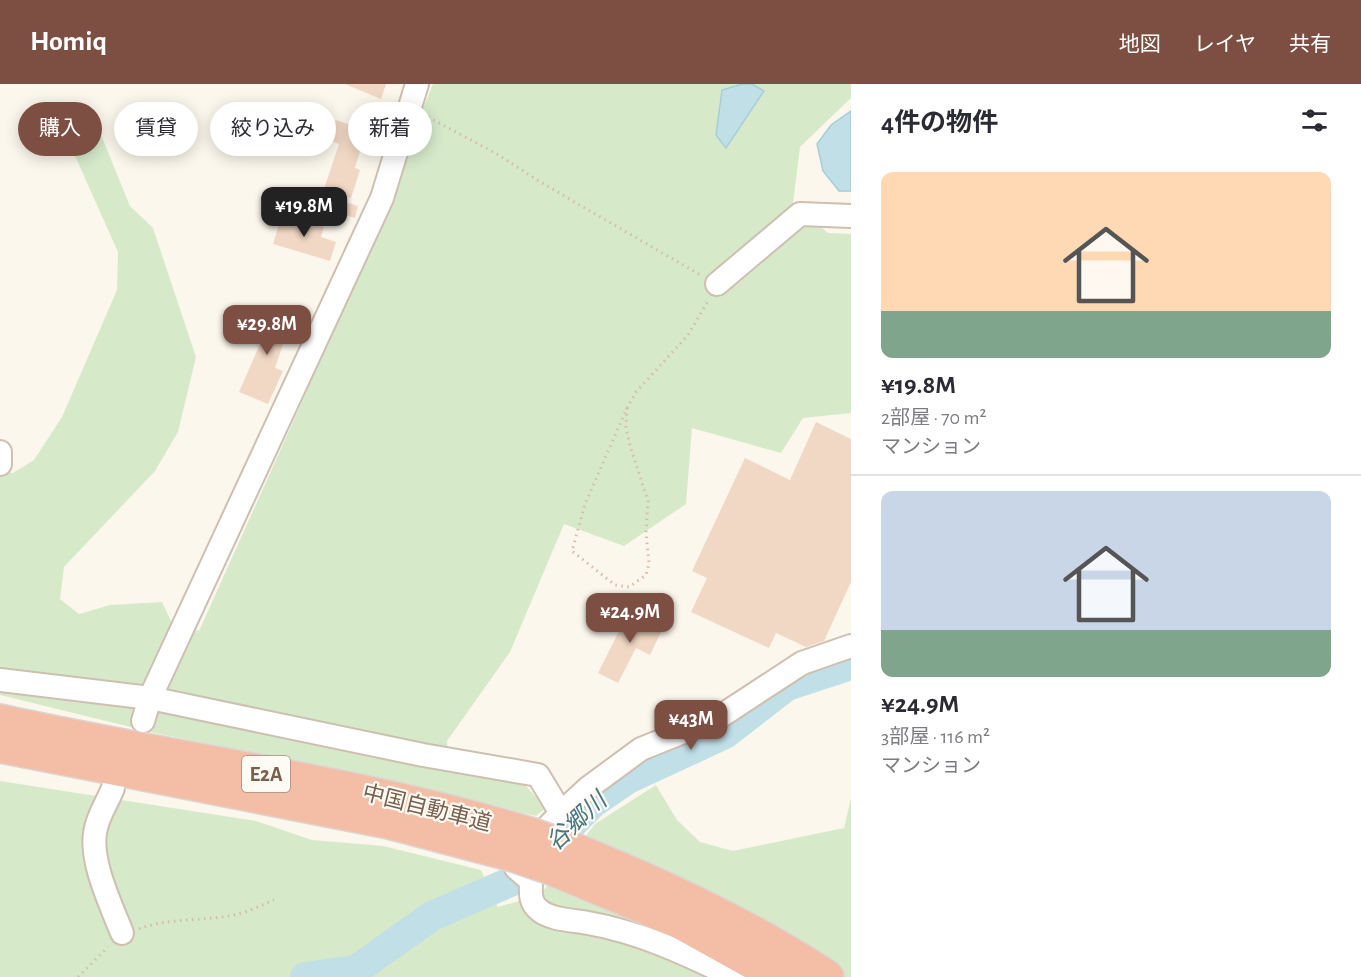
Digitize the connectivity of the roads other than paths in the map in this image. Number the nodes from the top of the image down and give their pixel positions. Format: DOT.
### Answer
graph roads {
  1 [pos="417,84"];
  2 [pos="851,216"];
  3 [pos="717,284"];
  4 [pos="0,452"];
  5 [pos="0,464"];
  6 [pos="851,646"];
  7 [pos="0,680"];
  8 [pos="150,699"];
  9 [pos="0,721"];
  10 [pos="143,721"];
  11 [pos="0,746"];
  12 [pos="113,788"];
  13 [pos="561,813"];
  14 [pos="535,859"];
  15 [pos="122,933"];
  16 [pos="734,977"];
  17 [pos="778,977"];
  18 [pos="827,977"];
  1 -- 8 [label="street"];
  2 -- 3 [label="street"];
  4 -- 5 [label="street"];
  6 -- 13 [label="street"];
  7 -- 8 [label="street"];
  8 -- 10 [label="street"];
  8 -- 13 [label="street"];
  9 -- 14 [label="highway, 中国自動車道 / E2A"];
  11 -- 14 [label="highway, 中国自動車道 / E2A"];
  12 -- 15 [label="street"];
  13 -- 14 [label="street"];
  14 -- 16 [label="street"];
  14 -- 17 [label="highway, 中国自動車道 / E2A"];
  14 -- 18 [label="highway, 中国自動車道 / E2A"];
}
